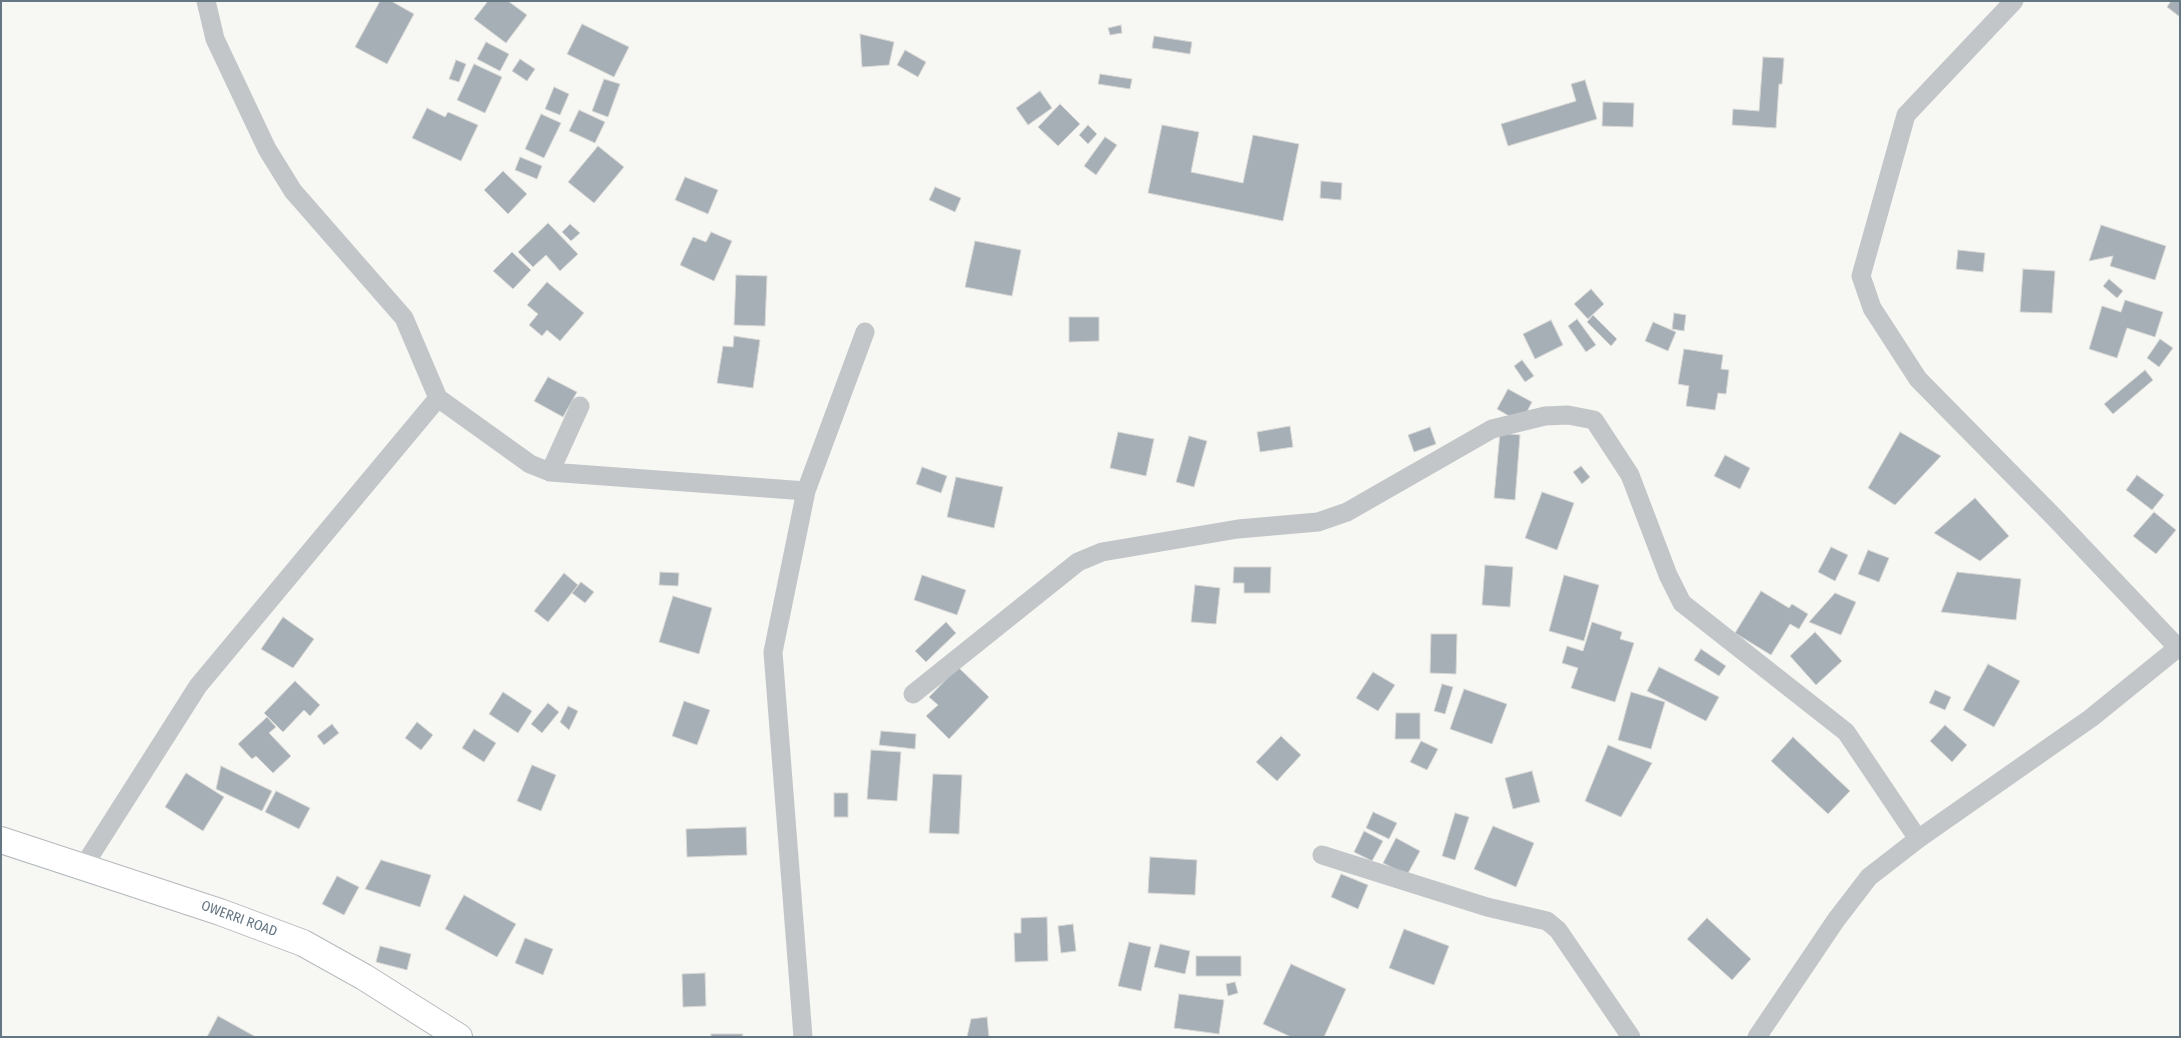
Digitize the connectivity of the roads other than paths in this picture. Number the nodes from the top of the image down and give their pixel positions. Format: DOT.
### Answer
graph roads {
  1 [pos="206,1"];
  2 [pos="2014,1"];
  3 [pos="865,332"];
  4 [pos="438,398"];
  5 [pos="580,406"];
  6 [pos="550,472"];
  7 [pos="806,490"];
  8 [pos="2179,648"];
  9 [pos="913,694"];
  10 [pos="1918,839"];
  11 [pos="1,840"];
  12 [pos="1322,855"];
  13 [pos="83,867"];
  14 [pos="459,1037"];
  15 [pos="803,1037"];
  16 [pos="1631,1037"];
  17 [pos="1757,1037"];
  1 -- 4 [label="street"];
  2 -- 8 [label="street"];
  3 -- 7 [label="street"];
  4 -- 6 [label="street"];
  4 -- 13 [label="street"];
  5 -- 6 [label="street"];
  6 -- 7 [label="street"];
  7 -- 15 [label="street"];
  8 -- 10 [label="street"];
  9 -- 10 [label="street"];
  10 -- 17 [label="street"];
  11 -- 13 [label="main road, OWERRI ROAD"];
  12 -- 16 [label="street"];
  13 -- 14 [label="main road, OWERRI ROAD"];
}
